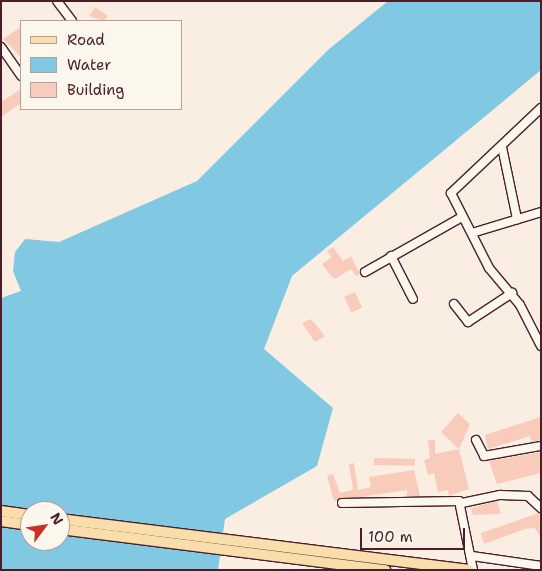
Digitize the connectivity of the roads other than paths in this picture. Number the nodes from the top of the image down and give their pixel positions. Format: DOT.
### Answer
graph roads {
  1 [pos="57,1"];
  2 [pos="71,20"];
  3 [pos="1,48"];
  4 [pos="20,75"];
  5 [pos="541,108"];
  6 [pos="502,147"];
  7 [pos="541,212"];
  8 [pos="462,216"];
  9 [pos="517,219"];
  10 [pos="472,233"];
  11 [pos="391,256"];
  12 [pos="365,272"];
  13 [pos="512,293"];
  14 [pos="414,299"];
  15 [pos="454,304"];
  16 [pos="541,346"];
  17 [pos="476,440"];
  18 [pos="541,446"];
  19 [pos="342,503"];
  20 [pos="462,503"];
  21 [pos="541,508"];
  22 [pos="1,511"];
  23 [pos="20,514"];
  24 [pos="70,520"];
  25 [pos="1,521"];
  26 [pos="20,524"];
  27 [pos="70,530"];
  28 [pos="472,556"];
  29 [pos="347,559"];
  30 [pos="541,566"];
  31 [pos="385,570"];
  32 [pos="468,570"];
  33 [pos="473,570"];
  1 -- 2 [label="street"];
  3 -- 4 [label="street"];
  5 -- 6 [label="street"];
  6 -- 8 [label="street"];
  6 -- 9 [label="street"];
  7 -- 9 [label="street"];
  8 -- 10 [label="street"];
  8 -- 11 [label="street"];
  9 -- 10 [label="street"];
  10 -- 13 [label="street"];
  11 -- 12 [label="street"];
  11 -- 14 [label="street"];
  13 -- 15 [label="street"];
  13 -- 16 [label="street"];
  17 -- 18 [label="street"];
  19 -- 20 [label="street"];
  20 -- 21 [label="street"];
  20 -- 28 [label="street"];
  22 -- 23 [label="main road"];
  24 -- 29 [label="main road"];
  25 -- 26 [label="main road"];
  27 -- 29 [label="main road"];
  28 -- 30 [label="street"];
  28 -- 33 [label="street"];
  29 -- 31 [label="main road"];
  29 -- 32 [label="main road"];
}
